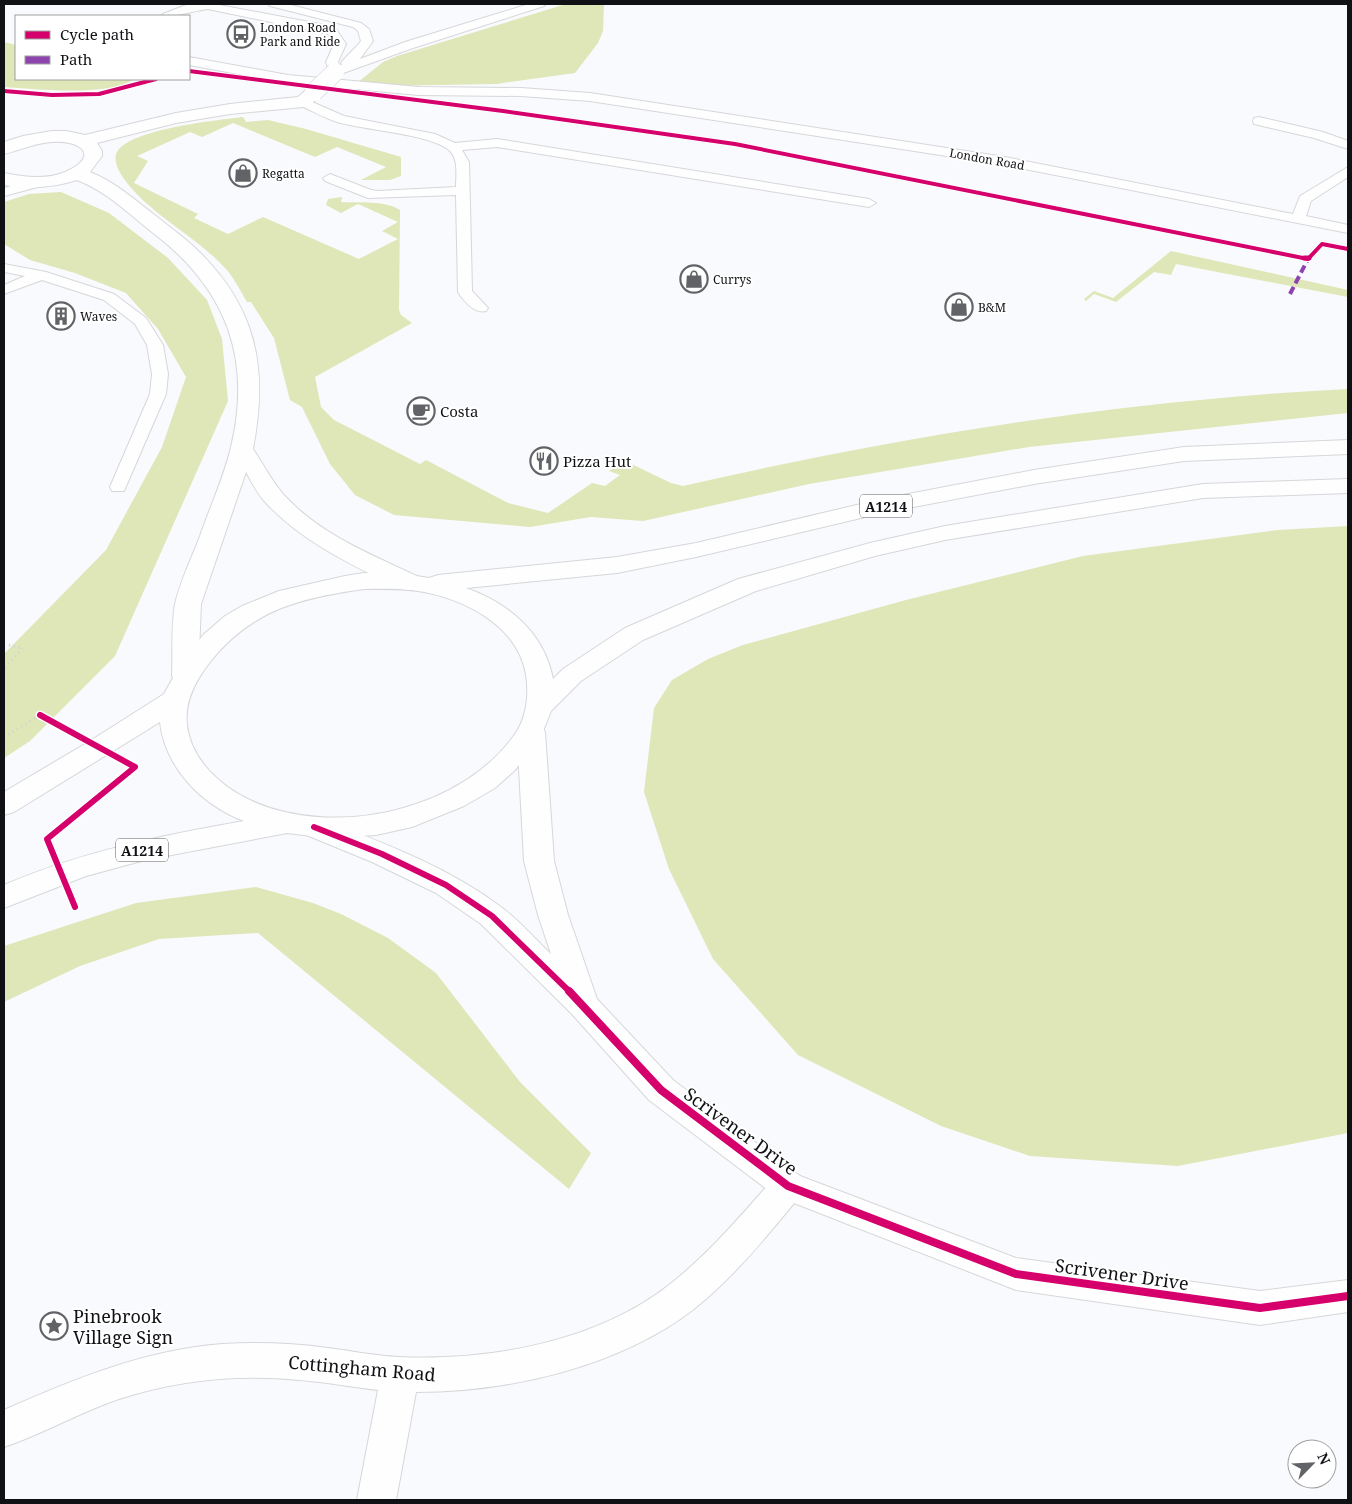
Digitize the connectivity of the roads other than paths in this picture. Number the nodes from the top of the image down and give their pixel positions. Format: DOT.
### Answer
graph roads {
  1 [pos="274,4"];
  2 [pos="540,4"];
  3 [pos="169,15"];
  4 [pos="190,61"];
  5 [pos="335,72"];
  6 [pos="309,97"];
  7 [pos="1259,121"];
  8 [pos="83,141"];
  9 [pos="1348,145"];
  10 [pos="5,146"];
  11 [pos="453,147"];
  12 [pos="1348,171"];
  13 [pos="76,173"];
  14 [pos="330,178"];
  15 [pos="4,179"];
  16 [pos="40,182"];
  17 [pos="462,191"];
  18 [pos="4,192"];
  19 [pos="869,203"];
  20 [pos="1298,220"];
  21 [pos="1348,230"];
  22 [pos="4,260"];
  23 [pos="4,268"];
  24 [pos="41,275"];
  25 [pos="4,290"];
  26 [pos="481,308"];
  27 [pos="1348,447"];
  28 [pos="242,448"];
  29 [pos="1348,486"];
  30 [pos="118,487"];
  31 [pos="417,583"];
  32 [pos="180,687"];
  33 [pos="536,719"];
  34 [pos="4,805"];
  35 [pos="300,825"];
  36 [pos="4,897"];
  37 [pos="582,1004"];
  38 [pos="788,1186"];
  39 [pos="1348,1296"];
  40 [pos="400,1375"];
  41 [pos="4,1429"];
  42 [pos="377,1500"];
  1 -- 5 [label="lane"];
  2 -- 5 [label="lane"];
  3 -- 5 [label="lane"];
  4 -- 20 [label="lane, London Road"];
  5 -- 6 [label="street, bridge"];
  6 -- 8 [label="street"];
  6 -- 11 [label="lane"];
  7 -- 9 [label="lane"];
  8 -- 10 [label="street"];
  8 -- 13 [label="street"];
  11 -- 17 [label="lane"];
  11 -- 19 [label="lane"];
  12 -- 20 [label="lane"];
  13 -- 16 [label="street"];
  13 -- 28 [label="street"];
  14 -- 17 [label="lane"];
  15 -- 16 [label="street"];
  16 -- 18 [label="lane"];
  17 -- 26 [label="lane"];
  20 -- 21 [label="lane, London Road"];
  22 -- 24 [label="lane"];
  23 -- 24 [label="lane"];
  24 -- 25 [label="lane"];
  24 -- 30 [label="lane"];
  27 -- 31 [label="street, A1214"];
  28 -- 31 [label="street"];
  28 -- 32 [label="street"];
  29 -- 33 [label="street, A1214"];
  31 -- 32 [label="street"];
  31 -- 33 [label="street, Scrivener Drive"];
  32 -- 34 [label="street"];
  32 -- 35 [label="street"];
  33 -- 35 [label="street"];
  33 -- 37 [label="street, Scrivener Drive"];
  35 -- 36 [label="street, A1214"];
  35 -- 37 [label="street, Scrivener Drive"];
  37 -- 38 [label="street, Scrivener Drive"];
  38 -- 39 [label="street, Scrivener Drive"];
  38 -- 40 [label="street, Cottingham Road"];
  40 -- 41 [label="street, Cottingham Road"];
  40 -- 42 [label="street"];
}
